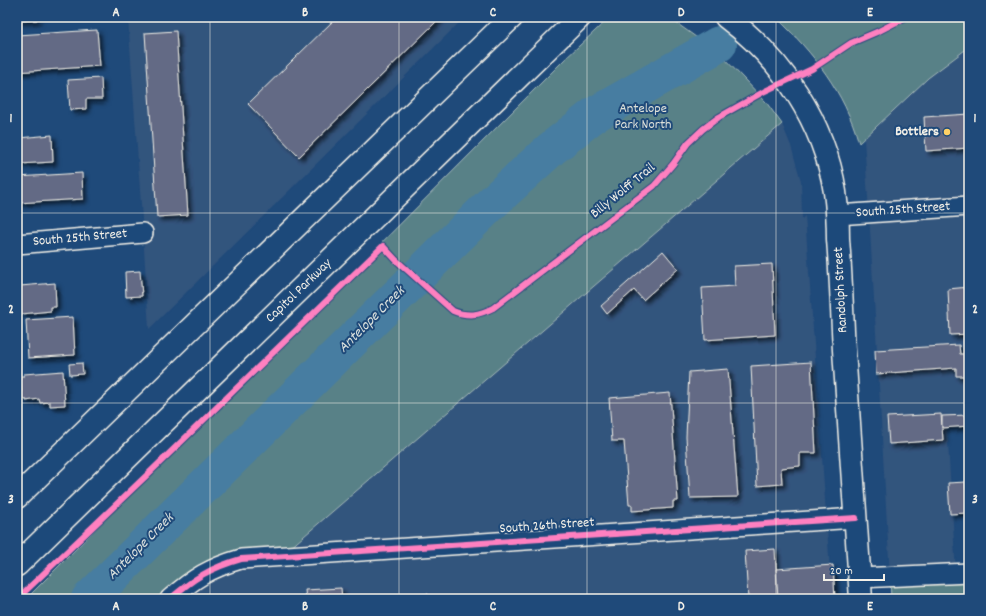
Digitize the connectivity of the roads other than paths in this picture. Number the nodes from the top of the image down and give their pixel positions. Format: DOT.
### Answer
graph roads {
  1 [pos="512,17"];
  2 [pos="580,17"];
  3 [pos="726,17"];
  4 [pos="969,206"];
  5 [pos="837,215"];
  6 [pos="143,233"];
  7 [pos="17,244"];
  8 [pos="17,497"];
  9 [pos="856,518"];
  10 [pos="17,566"];
  11 [pos="969,573"];
  12 [pos="860,589"];
  13 [pos="170,599"];
  1 -- 8 [label="main road"];
  2 -- 10 [label="main road, Capitol Parkway"];
  3 -- 5 [label="main road, Randolph Street"];
  4 -- 5 [label="street, South 25th Street"];
  5 -- 9 [label="main road, Randolph Street"];
  6 -- 7 [label="street, South 25th Street"];
  9 -- 12 [label="main road, Randolph Street"];
  9 -- 13 [label="street, South 26th Street"];
  11 -- 12 [label="street"];
}
